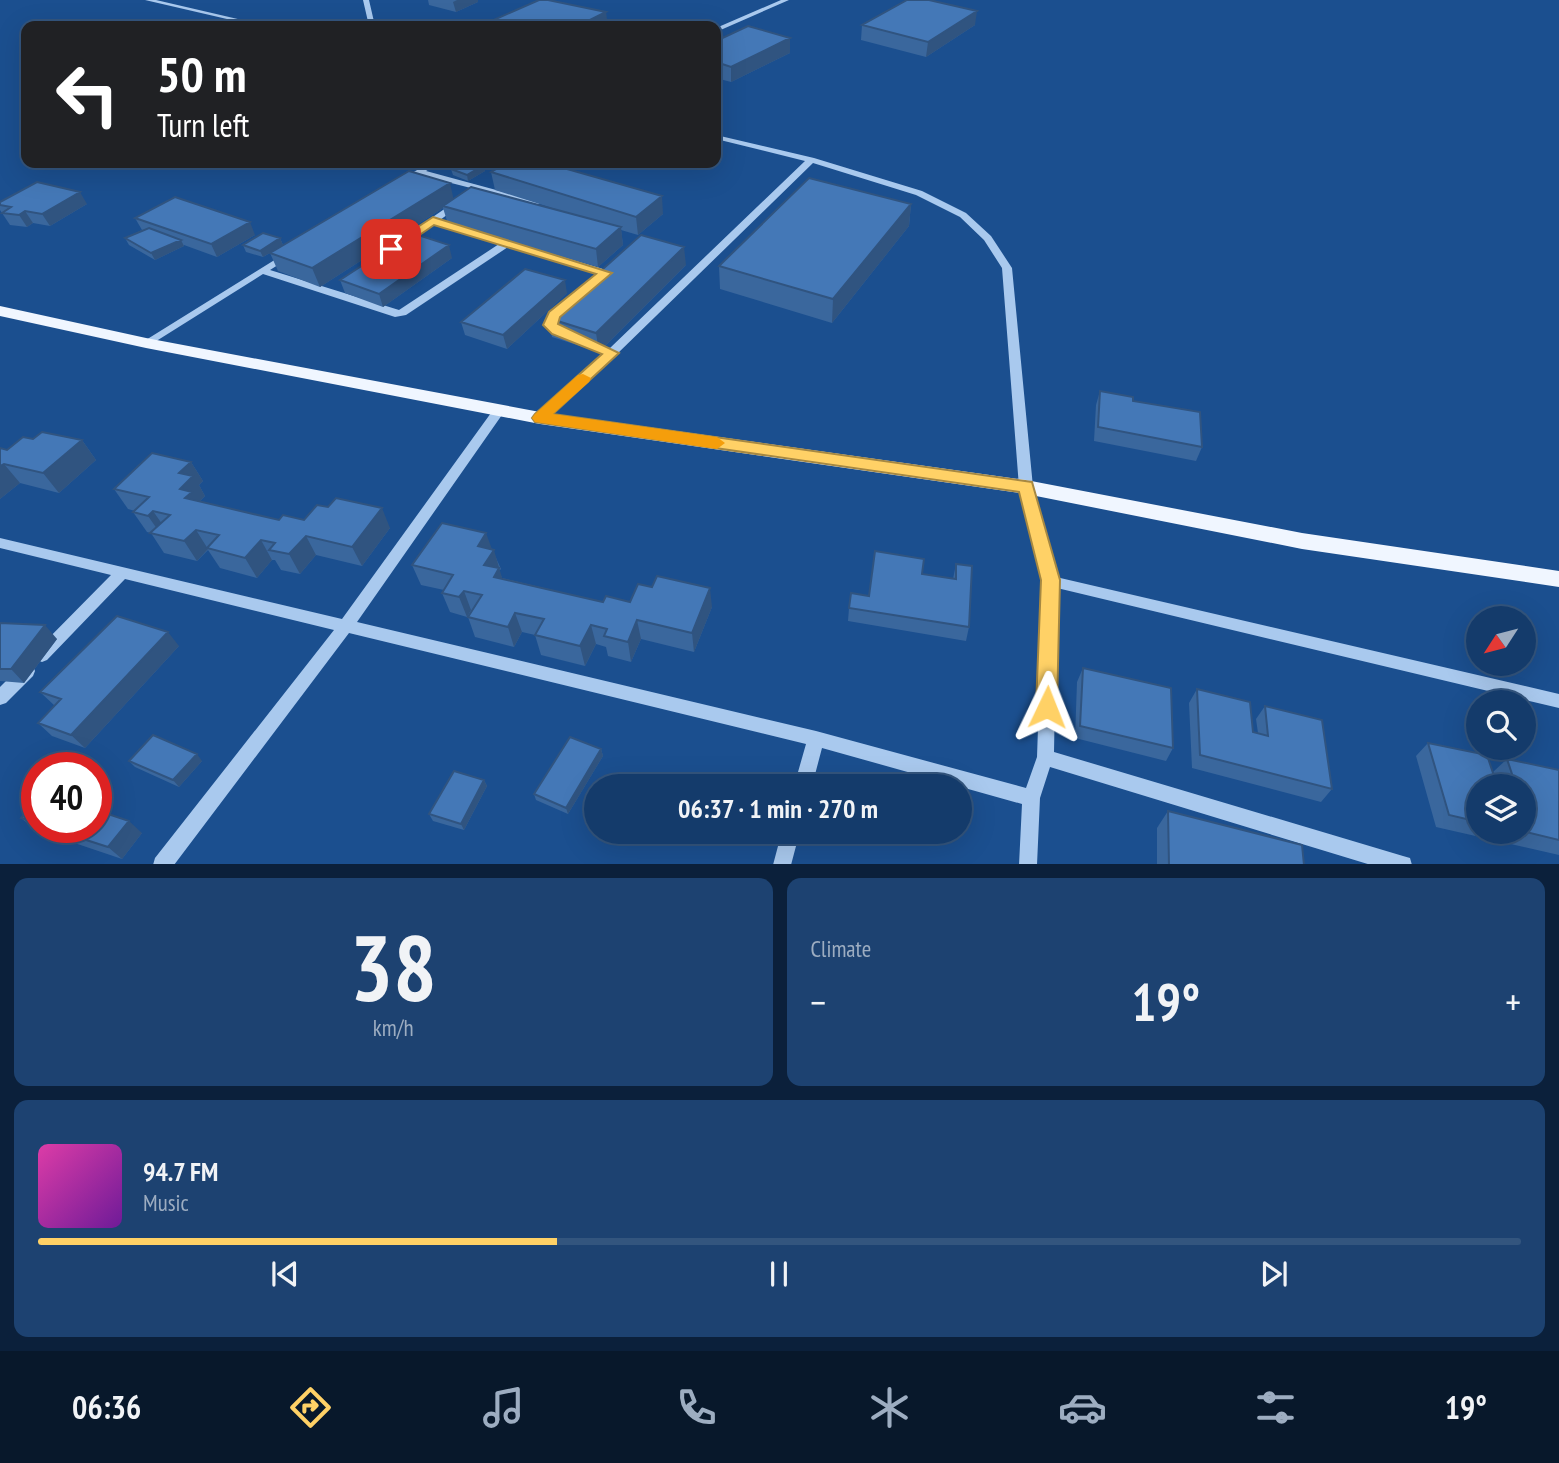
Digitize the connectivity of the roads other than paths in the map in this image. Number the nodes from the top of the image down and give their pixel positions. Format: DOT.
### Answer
graph roads {
  1 [pos="148,0"];
  2 [pos="366,0"];
  3 [pos="786,0"];
  4 [pos="242,21"];
  5 [pos="371,21"];
  6 [pos="721,28"];
  7 [pos="721,138"];
  8 [pos="811,160"];
  9 [pos="426,168"];
  10 [pos="418,172"];
  11 [pos="407,179"];
  12 [pos="480,188"];
  13 [pos="470,194"];
  14 [pos="461,201"];
  15 [pos="547,205"];
  16 [pos="433,221"];
  17 [pos="505,244"];
  18 [pos="296,249"];
  19 [pos="386,253"];
  20 [pos="615,264"];
  21 [pos="263,271"];
  22 [pos="606,273"];
  23 [pos="595,281"];
  24 [pos="340,284"];
  25 [pos="329,292"];
  26 [pos="0,311"];
  27 [pos="579,340"];
  28 [pos="146,343"];
  29 [pos="612,353"];
  30 [pos="500,409"];
  31 [pos="540,418"];
  32 [pos="1026,487"];
  33 [pos="0,543"];
  34 [pos="122,573"];
  35 [pos="1559,579"];
  36 [pos="1050,580"];
  37 [pos="345,627"];
  38 [pos="0,698"];
  39 [pos="1559,701"];
  40 [pos="816,739"];
  41 [pos="1045,757"];
  42 [pos="806,774"];
  43 [pos="1031,798"];
  44 [pos="787,844"];
  45 [pos="163,864"];
  46 [pos="782,864"];
  47 [pos="1028,864"];
  48 [pos="1403,864"];
  1 -- 4 [label="street"];
  2 -- 5 [label="street"];
  3 -- 6 [label="street"];
  7 -- 8 [label="street"];
  8 -- 29 [label="street"];
  8 -- 32 [label="street"];
  9 -- 10 [label="street"];
  10 -- 11 [label="street"];
  10 -- 12 [label="street"];
  12 -- 13 [label="street"];
  12 -- 15 [label="street"];
  14 -- 16 [label="street"];
  16 -- 17 [label="street"];
  16 -- 19 [label="street"];
  17 -- 22 [label="street"];
  17 -- 25 [label="street"];
  18 -- 21 [label="street"];
  20 -- 22 [label="street"];
  21 -- 25 [label="street"];
  21 -- 28 [label="street"];
  22 -- 23 [label="street"];
  24 -- 25 [label="street"];
  26 -- 28 [label="main road"];
  27 -- 29 [label="street"];
  28 -- 30 [label="main road"];
  29 -- 31 [label="street"];
  30 -- 31 [label="main road"];
  30 -- 37 [label="street"];
  31 -- 32 [label="main road"];
  32 -- 35 [label="main road"];
  32 -- 36 [label="street"];
  33 -- 34 [label="street"];
  34 -- 37 [label="street"];
  34 -- 38 [label="street"];
  36 -- 39 [label="street"];
  36 -- 41 [label="street"];
  37 -- 40 [label="street"];
  37 -- 45 [label="street"];
  40 -- 42 [label="street"];
  40 -- 43 [label="street"];
  41 -- 43 [label="street"];
  41 -- 48 [label="street"];
  43 -- 47 [label="street"];
  44 -- 46 [label="street"];
}
